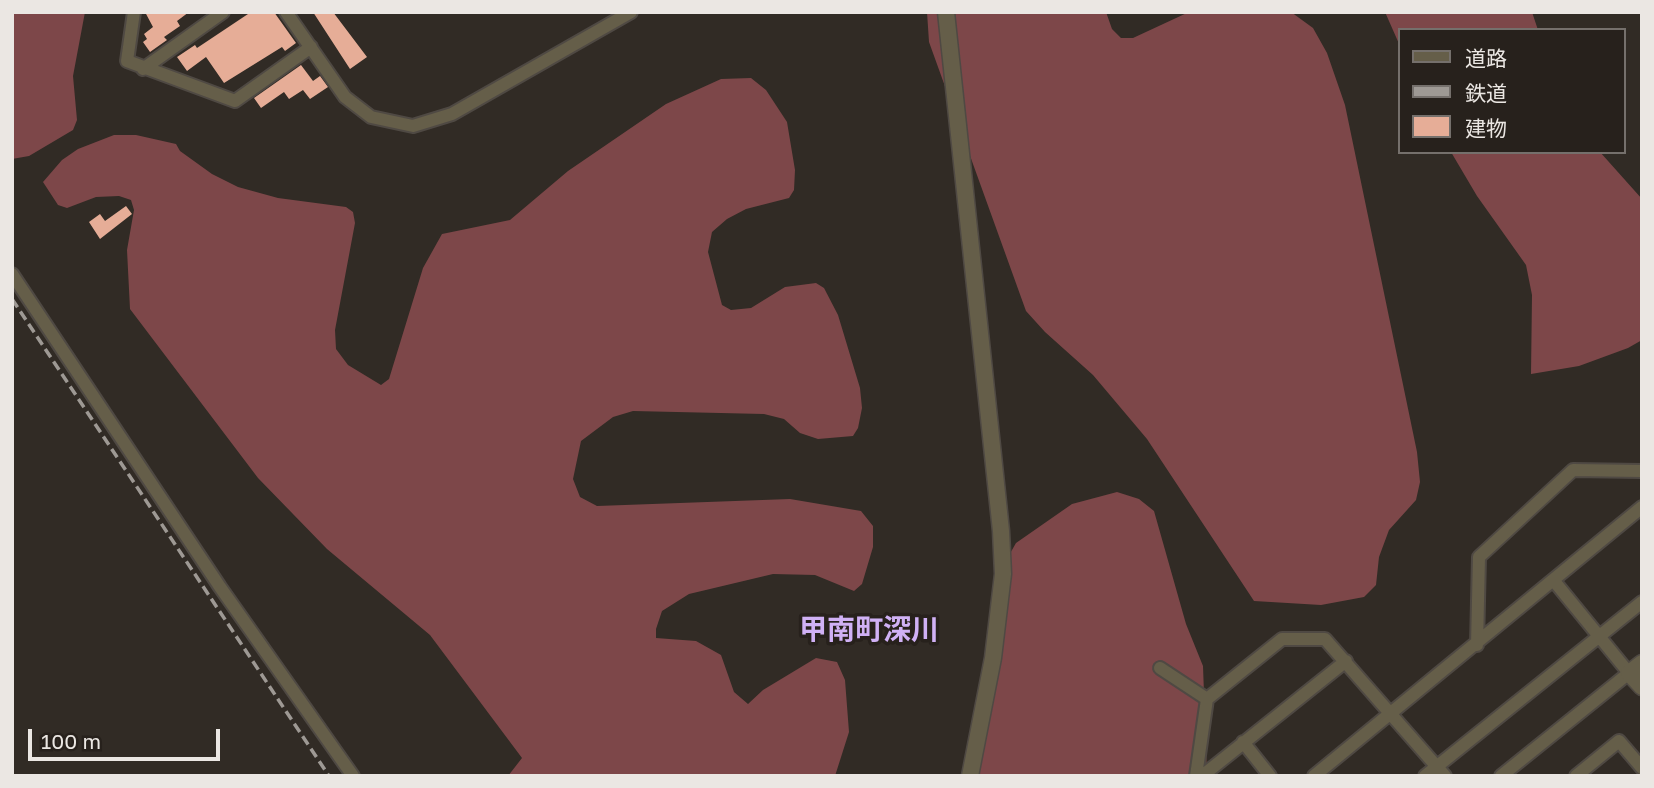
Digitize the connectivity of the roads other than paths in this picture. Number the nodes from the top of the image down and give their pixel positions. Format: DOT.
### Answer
graph roads {
  1 [pos="134,12"];
  2 [pos="223,12"];
  3 [pos="286,12"];
  4 [pos="631,12"];
  5 [pos="946,12"];
  6 [pos="311,47"];
  7 [pos="143,69"];
  8 [pos="12,274"];
  9 [pos="1642,471"];
  10 [pos="1642,508"];
  11 [pos="1553,581"];
  12 [pos="1642,602"];
  13 [pos="1601,637"];
  14 [pos="1477,645"];
  15 [pos="1346,661"];
  16 [pos="1160,668"];
  17 [pos="1636,668"];
  18 [pos="1642,687"];
  19 [pos="1207,699"];
  20 [pos="1390,714"];
  21 [pos="1244,742"];
  22 [pos="1642,768"];
  23 [pos="1441,771"];
  24 [pos="354,776"];
  25 [pos="970,776"];
  26 [pos="1196,776"];
  27 [pos="1202,776"];
  28 [pos="1270,776"];
  29 [pos="1314,776"];
  30 [pos="1425,776"];
  31 [pos="1501,776"];
  32 [pos="1576,776"];
  1 -- 7 [label="street"];
  2 -- 7 [label="street"];
  3 -- 6 [label="street"];
  4 -- 6 [label="street"];
  5 -- 25 [label="street"];
  6 -- 7 [label="street"];
  8 -- 24 [label="street"];
  9 -- 14 [label="street"];
  10 -- 11 [label="street"];
  11 -- 13 [label="street"];
  11 -- 14 [label="street"];
  12 -- 13 [label="street"];
  13 -- 17 [label="street"];
  13 -- 23 [label="street"];
  14 -- 20 [label="street"];
  15 -- 19 [label="street"];
  15 -- 20 [label="street"];
  15 -- 21 [label="street"];
  16 -- 19 [label="street"];
  17 -- 18 [label="street"];
  17 -- 31 [label="street"];
  19 -- 26 [label="street"];
  20 -- 23 [label="street"];
  20 -- 29 [label="street"];
  21 -- 27 [label="street"];
  21 -- 28 [label="street"];
  22 -- 32 [label="street"];
  23 -- 30 [label="street"];
}
